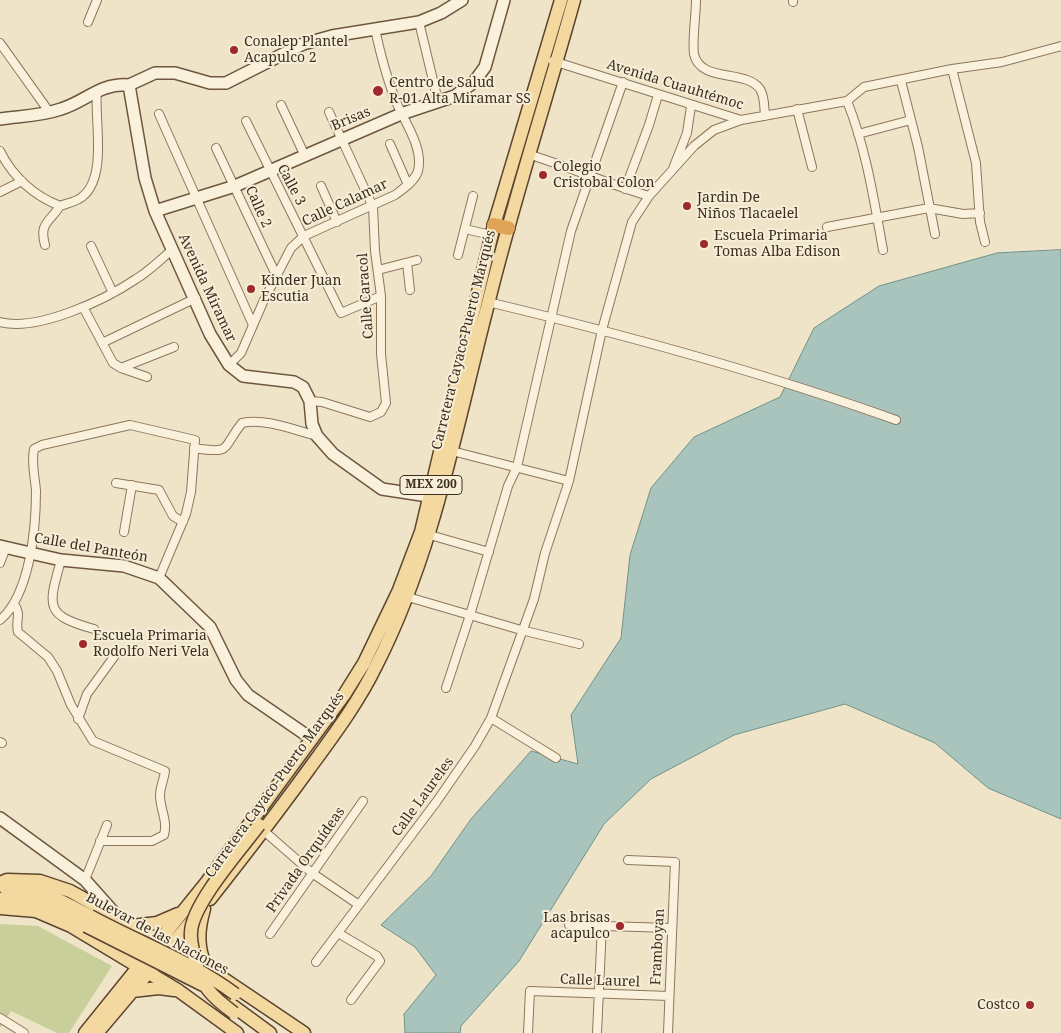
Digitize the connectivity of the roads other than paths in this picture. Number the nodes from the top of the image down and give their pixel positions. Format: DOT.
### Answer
graph roads {
  1 [pos="97,0"];
  2 [pos="462,0"];
  3 [pos="504,0"];
  4 [pos="562,0"];
  5 [pos="574,0"];
  6 [pos="696,0"];
  7 [pos="88,22"];
  8 [pos="419,22"];
  9 [pos="375,29"];
  10 [pos="0,43"];
  11 [pos="1061,46"];
  12 [pos="544,59"];
  13 [pos="557,62"];
  14 [pos="952,69"];
  15 [pos="901,81"];
  16 [pos="624,82"];
  17 [pos="129,85"];
  18 [pos="97,91"];
  19 [pos="658,95"];
  20 [pos="847,100"];
  21 [pos="438,102"];
  22 [pos="281,105"];
  23 [pos="692,106"];
  24 [pos="797,109"];
  25 [pos="329,112"];
  26 [pos="50,113"];
  27 [pos="159,114"];
  28 [pos="402,114"];
  29 [pos="765,116"];
  30 [pos="0,119"];
  31 [pos="741,120"];
  32 [pos="911,120"];
  33 [pos="246,121"];
  34 [pos="858,134"];
  35 [pos="341,140"];
  36 [pos="390,144"];
  37 [pos="216,148"];
  38 [pos="0,152"];
  39 [pos="528,154"];
  40 [pos="305,156"];
  41 [pos="812,167"];
  42 [pos="269,171"];
  43 [pos="673,171"];
  44 [pos="588,176"];
  45 [pos="22,181"];
  46 [pos="408,185"];
  47 [pos="235,186"];
  48 [pos="320,186"];
  49 [pos="625,189"];
  50 [pos="0,192"];
  51 [pos="473,196"];
  52 [pos="649,196"];
  53 [pos="197,198"];
  54 [pos="60,206"];
  55 [pos="373,206"];
  56 [pos="929,208"];
  57 [pos="155,212"];
  58 [pos="980,212"];
  59 [pos="877,217"];
  60 [pos="337,222"];
  61 [pos="827,227"];
  62 [pos="508,228"];
  63 [pos="465,229"];
  64 [pos="493,230"];
  65 [pos="935,234"];
  66 [pos="304,236"];
  67 [pos="986,242"];
  68 [pos="45,246"];
  69 [pos="91,246"];
  70 [pos="172,250"];
  71 [pos="883,250"];
  72 [pos="458,255"];
  73 [pos="417,260"];
  74 [pos="406,263"];
  75 [pos="378,270"];
  76 [pos="277,277"];
  77 [pos="410,290"];
  78 [pos="112,294"];
  79 [pos="381,296"];
  80 [pos="196,298"];
  81 [pos="488,302"];
  82 [pos="83,307"];
  83 [pos="550,317"];
  84 [pos="0,322"];
  85 [pos="253,325"];
  86 [pos="602,330"];
  87 [pos="102,343"];
  88 [pos="174,347"];
  89 [pos="229,365"];
  90 [pos="121,368"];
  91 [pos="147,377"];
  92 [pos="310,401"];
  93 [pos="896,420"];
  94 [pos="317,436"];
  95 [pos="194,448"];
  96 [pos="452,451"];
  97 [pos="517,466"];
  98 [pos="569,481"];
  99 [pos="116,483"];
  100 [pos="132,485"];
  101 [pos="428,496"];
  102 [pos="182,522"];
  103 [pos="124,532"];
  104 [pos="430,535"];
  105 [pos="3,546"];
  106 [pos="488,552"];
  107 [pos="29,553"];
  108 [pos="61,560"];
  109 [pos="0,563"];
  110 [pos="159,578"];
  111 [pos="408,597"];
  112 [pos="14,604"];
  113 [pos="470,615"];
  114 [pos="0,620"];
  115 [pos="94,629"];
  116 [pos="521,630"];
  117 [pos="579,644"];
  118 [pos="116,654"];
  119 [pos="446,688"];
  120 [pos="344,695"];
  121 [pos="491,718"];
  122 [pos="78,719"];
  123 [pos="312,739"];
  124 [pos="556,758"];
  125 [pos="363,801"];
  126 [pos="0,818"];
  127 [pos="107,825"];
  128 [pos="261,828"];
  129 [pos="100,841"];
  130 [pos="628,860"];
  131 [pos="312,874"];
  132 [pos="84,880"];
  133 [pos="0,883"];
  134 [pos="0,889"];
  135 [pos="0,899"];
  136 [pos="52,901"];
  137 [pos="206,904"];
  138 [pos="358,905"];
  139 [pos="0,908"];
  140 [pos="180,914"];
  141 [pos="126,923"];
  142 [pos="569,925"];
  143 [pos="602,925"];
  144 [pos="672,928"];
  145 [pos="338,933"];
  146 [pos="270,934"];
  147 [pos="165,943"];
  148 [pos="112,950"];
  149 [pos="316,962"];
  150 [pos="206,967"];
  151 [pos="143,969"];
  152 [pos="127,990"];
  153 [pos="179,991"];
  154 [pos="599,994"];
  155 [pos="669,996"];
  156 [pos="351,1000"];
  157 [pos="0,1018"];
  158 [pos="24,1033"];
  159 [pos="85,1033"];
  160 [pos="97,1033"];
  161 [pos="237,1033"];
  162 [pos="260,1033"];
  163 [pos="270,1033"];
  164 [pos="289,1033"];
  165 [pos="304,1033"];
  166 [pos="528,1033"];
  167 [pos="597,1033"];
  168 [pos="668,1033"];
  1 -- 7 [label="street"];
  2 -- 8 [label="street"];
  3 -- 21 [label="street, Brisas"];
  4 -- 12 [label="main road, Carretera Cayaco-Puerto Marqués / MEX 200"];
  5 -- 13 [label="main road, Carretera Cayaco-Puerto Marqués / MEX 200"];
  6 -- 29 [label="street"];
  8 -- 9 [label="street"];
  8 -- 21 [label="street"];
  9 -- 17 [label="street"];
  9 -- 28 [label="street, Calle Calamar"];
  10 -- 26 [label="street"];
  11 -- 14 [label="street, Avenida Cuauhtémoc"];
  12 -- 13 [label="street, Avenida Cuauhtémoc"];
  12 -- 64 [label="main road, Carretera Cayaco-Puerto Marqués / MEX 200"];
  13 -- 16 [label="street, Avenida Cuauhtémoc"];
  13 -- 39 [label="main road, Carretera Cayaco-Puerto Marqués / MEX 200"];
  14 -- 15 [label="street, Avenida Cuauhtémoc"];
  14 -- 58 [label="street"];
  15 -- 20 [label="street, Avenida Cuauhtémoc"];
  15 -- 32 [label="street"];
  16 -- 19 [label="street, Avenida Cuauhtémoc"];
  16 -- 44 [label="street"];
  17 -- 18 [label="street"];
  17 -- 57 [label="street, Avenida Miramar"];
  18 -- 26 [label="street"];
  18 -- 54 [label="street"];
  19 -- 23 [label="street, Avenida Cuauhtémoc"];
  19 -- 49 [label="street"];
  20 -- 24 [label="street, Avenida Cuauhtémoc"];
  20 -- 34 [label="street"];
  21 -- 28 [label="street, Brisas"];
  22 -- 40 [label="street"];
  23 -- 31 [label="street, Avenida Cuauhtémoc"];
  23 -- 43 [label="street"];
  24 -- 29 [label="street, Avenida Cuauhtémoc"];
  24 -- 41 [label="street"];
  25 -- 35 [label="street, Calle Caracol"];
  26 -- 30 [label="street"];
  27 -- 53 [label="street"];
  28 -- 35 [label="street, Brisas"];
  28 -- 46 [label="street, Calle Calamar"];
  29 -- 31 [label="street, Avenida Cuauhtémoc"];
  31 -- 43 [label="street, Calle Laureles"];
  32 -- 34 [label="street"];
  32 -- 56 [label="street"];
  33 -- 42 [label="street, Calle 3"];
  34 -- 59 [label="street"];
  35 -- 40 [label="street, Brisas"];
  35 -- 55 [label="street, Calle Caracol"];
  36 -- 46 [label="street"];
  37 -- 47 [label="street, Calle 2"];
  38 -- 45 [label="street"];
  39 -- 44 [label="street"];
  39 -- 62 [label="main road, Carretera Cayaco-Puerto Marqués / MEX 200"];
  40 -- 42 [label="street, Brisas"];
  42 -- 47 [label="street, Brisas"];
  42 -- 66 [label="street, Calle 3"];
  43 -- 52 [label="street, Calle Laureles"];
  44 -- 49 [label="street"];
  44 -- 83 [label="street"];
  45 -- 50 [label="street"];
  45 -- 54 [label="street"];
  46 -- 55 [label="street, Calle Calamar"];
  47 -- 53 [label="street, Brisas"];
  47 -- 76 [label="street, Calle 2"];
  48 -- 60 [label="street"];
  49 -- 52 [label="street"];
  51 -- 63 [label="street"];
  52 -- 86 [label="street, Calle Laureles"];
  53 -- 57 [label="street, Brisas"];
  53 -- 85 [label="street"];
  54 -- 68 [label="street"];
  55 -- 60 [label="street, Calle Calamar"];
  55 -- 75 [label="street, Calle Caracol"];
  56 -- 58 [label="street"];
  56 -- 59 [label="street"];
  56 -- 65 [label="street"];
  57 -- 70 [label="street, Avenida Miramar"];
  58 -- 67 [label="street"];
  59 -- 61 [label="street"];
  59 -- 71 [label="street"];
  60 -- 66 [label="street, Calle Calamar"];
  62 -- 64 [label="highway"];
  62 -- 81 [label="main road, Carretera Cayaco-Puerto Marqués / MEX 200"];
  63 -- 64 [label="street"];
  63 -- 72 [label="street"];
  64 -- 101 [label="main road, Carretera Cayaco-Puerto Marqués / MEX 200"];
  66 -- 76 [label="street, Calle Calamar"];
  66 -- 79 [label="street, Calle 3"];
  69 -- 78 [label="street"];
  70 -- 78 [label="street"];
  70 -- 80 [label="street, Avenida Miramar"];
  73 -- 74 [label="street"];
  74 -- 75 [label="street"];
  74 -- 77 [label="street"];
  75 -- 79 [label="street, Calle Caracol"];
  76 -- 85 [label="street, Calle Calamar"];
  78 -- 82 [label="street"];
  79 -- 92 [label="street, Calle Caracol"];
  80 -- 87 [label="street"];
  80 -- 89 [label="street, Avenida Miramar"];
  81 -- 83 [label="street"];
  81 -- 96 [label="main road, Carretera Cayaco-Puerto Marqués / MEX 200"];
  82 -- 84 [label="street"];
  82 -- 87 [label="street"];
  83 -- 86 [label="street"];
  83 -- 97 [label="street"];
  85 -- 89 [label="street, Calle Calamar"];
  86 -- 93 [label="street"];
  86 -- 98 [label="street, Calle Laureles"];
  87 -- 90 [label="street"];
  88 -- 90 [label="street"];
  89 -- 92 [label="street, Avenida Miramar"];
  90 -- 91 [label="street"];
  92 -- 94 [label="street"];
  94 -- 95 [label="street"];
  94 -- 101 [label="street"];
  95 -- 102 [label="street"];
  95 -- 107 [label="street"];
  96 -- 97 [label="street"];
  96 -- 104 [label="main road, Carretera Cayaco-Puerto Marqués / MEX 200"];
  97 -- 98 [label="street"];
  97 -- 106 [label="street"];
  98 -- 116 [label="street, Calle Laureles"];
  99 -- 100 [label="street"];
  100 -- 102 [label="street"];
  100 -- 103 [label="street"];
  101 -- 120 [label="main road, Carretera Cayaco-Puerto Marqués / MEX 200"];
  102 -- 110 [label="street"];
  104 -- 106 [label="street"];
  104 -- 111 [label="main road, Carretera Cayaco-Puerto Marqués / MEX 200"];
  105 -- 107 [label="street, Calle del Panteón"];
  105 -- 109 [label="street"];
  106 -- 113 [label="street"];
  107 -- 108 [label="street, Calle del Panteón"];
  107 -- 112 [label="street"];
  108 -- 110 [label="street, Calle del Panteón"];
  108 -- 115 [label="street"];
  110 -- 123 [label="street, Calle del Panteón"];
  111 -- 113 [label="street"];
  111 -- 128 [label="main road, Carretera Cayaco-Puerto Marqués / MEX 200"];
  112 -- 114 [label="street"];
  112 -- 122 [label="street"];
  113 -- 116 [label="street"];
  113 -- 119 [label="street"];
  116 -- 117 [label="street"];
  116 -- 121 [label="street, Calle Laureles"];
  118 -- 122 [label="street"];
  120 -- 123 [label="main road, Carretera Cayaco-Puerto Marqués / MEX 200"];
  120 -- 128 [label="main road"];
  121 -- 124 [label="street"];
  121 -- 138 [label="street, Calle Laureles"];
  122 -- 129 [label="street"];
  123 -- 140 [label="main road, Carretera Cayaco-Puerto Marqués / MEX 200"];
  125 -- 131 [label="street, Privada Orquídeas"];
  126 -- 132 [label="street"];
  127 -- 129 [label="street"];
  128 -- 131 [label="street"];
  128 -- 137 [label="main road, Carretera Cayaco-Puerto Marqués / MEX 200"];
  128 -- 162 [label="main road, bridge"];
  129 -- 132 [label="street"];
  130 -- 144 [label="street, Framboyan"];
  131 -- 138 [label="street"];
  131 -- 146 [label="street, Privada Orquídeas"];
  132 -- 141 [label="street"];
  133 -- 141 [label="main road"];
  134 -- 136 [label="main road, Bulevar de las Naciones"];
  135 -- 136 [label="main road, Bulevar de las Naciones"];
  136 -- 163 [label="main road, Bulevar de las Naciones, bridge"];
  136 -- 164 [label="main road, Bulevar de las Naciones, bridge"];
  137 -- 147 [label="main road, Carretera Cayaco-Puerto Marqués / MEX 200"];
  137 -- 150 [label="main road"];
  138 -- 145 [label="street, Calle Laureles"];
  139 -- 148 [label="main road"];
  140 -- 141 [label="main road"];
  140 -- 147 [label="main road, Carretera Cayaco-Puerto Marqués / MEX 200"];
  141 -- 147 [label="main road"];
  142 -- 143 [label="street"];
  143 -- 144 [label="street"];
  143 -- 154 [label="street"];
  144 -- 155 [label="street, Framboyan"];
  145 -- 149 [label="street, Calle Laureles"];
  145 -- 156 [label="street"];
  147 -- 150 [label="main road"];
  147 -- 151 [label="main road"];
  148 -- 151 [label="main road"];
  148 -- 152 [label="main road"];
  150 -- 165 [label="main road"];
  151 -- 152 [label="main road"];
  151 -- 153 [label="main road"];
  152 -- 153 [label="main road"];
  152 -- 159 [label="main road"];
  152 -- 160 [label="main road"];
  153 -- 161 [label="main road"];
  154 -- 155 [label="street, Calle Laurel"];
  154 -- 166 [label="street, Calle Laurel"];
  154 -- 167 [label="street"];
  155 -- 168 [label="street, Framboyan"];
  157 -- 158 [label="street"];
}
